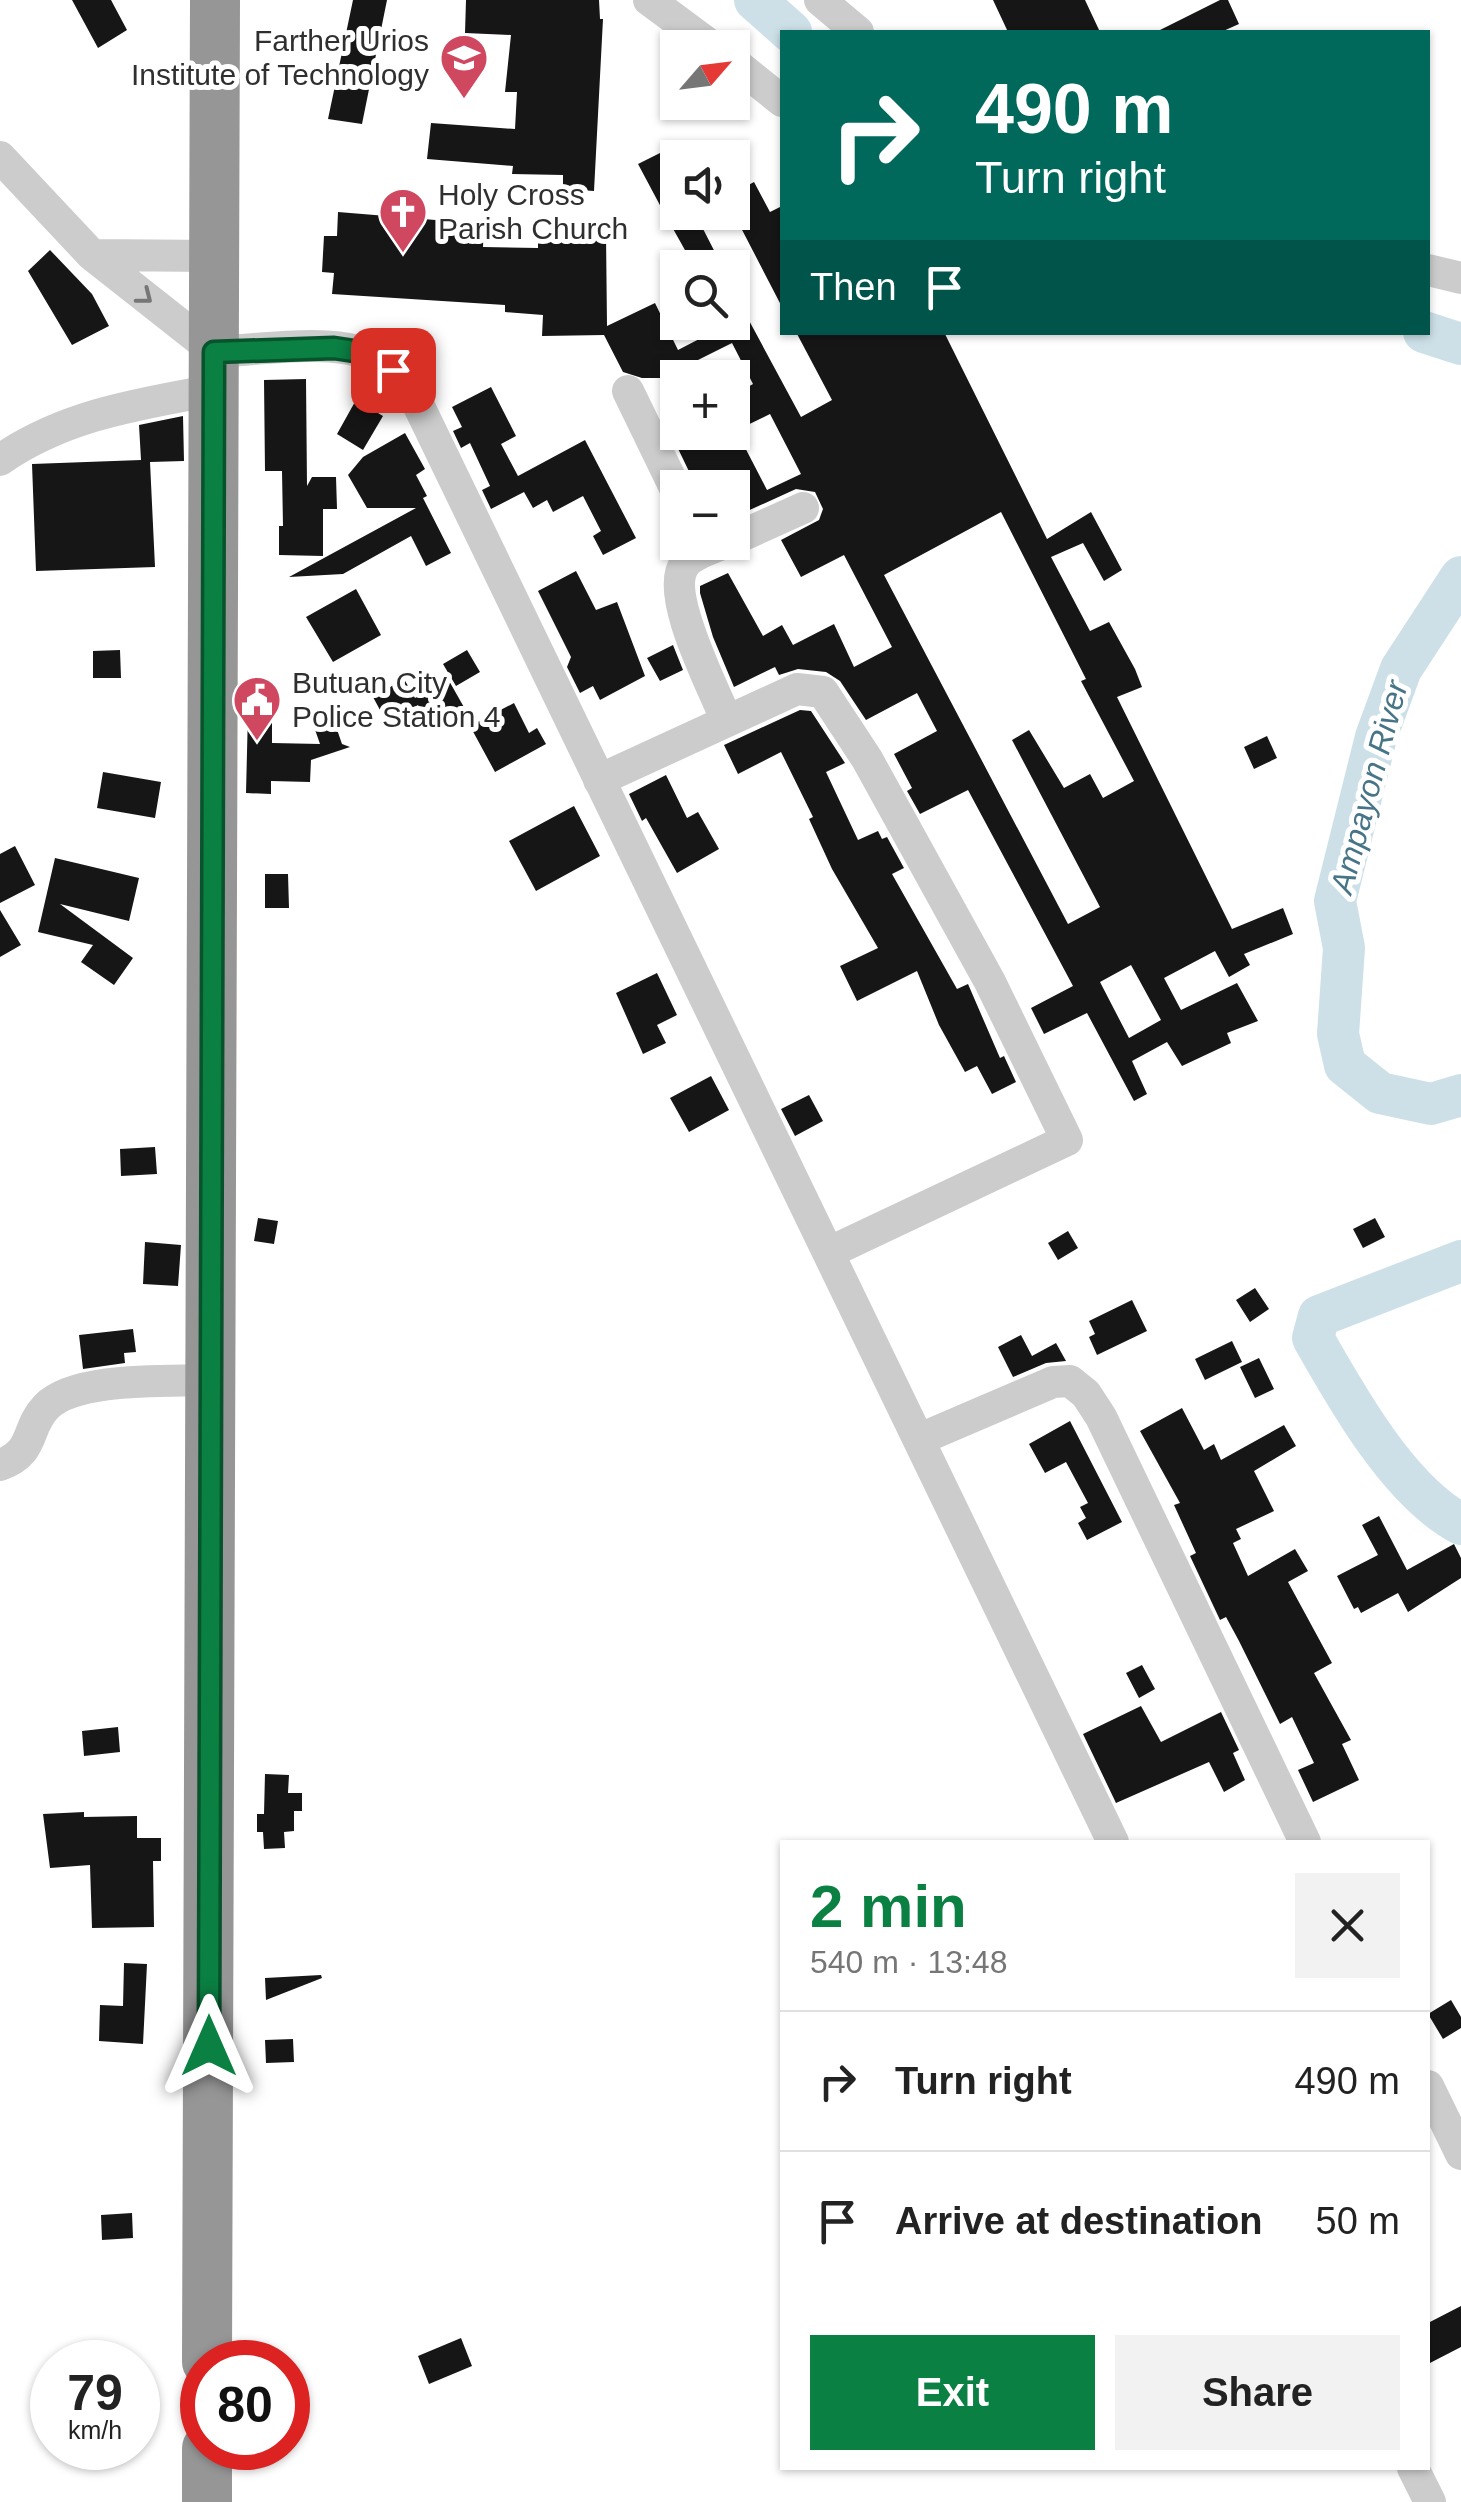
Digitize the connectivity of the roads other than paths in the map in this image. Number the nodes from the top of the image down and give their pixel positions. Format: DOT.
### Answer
graph roads {
  1 [pos="215,0"];
  2 [pos="649,0"];
  3 [pos="820,0"];
  4 [pos="690,30"];
  5 [pos="856,30"];
  6 [pos="750,75"];
  7 [pos="780,99"];
  8 [pos="0,157"];
  9 [pos="92,255"];
  10 [pos="214,256"];
  11 [pos="1430,270"];
  12 [pos="1461,278"];
  13 [pos="214,370"];
  14 [pos="628,391"];
  15 [pos="0,460"];
  16 [pos="666,470"];
  17 [pos="804,508"];
  18 [pos="750,530"];
  19 [pos="688,560"];
  20 [pos="726,719"];
  21 [pos="599,780"];
  22 [pos="830,1252"];
  23 [pos="212,1380"];
  24 [pos="920,1439"];
  25 [pos="0,1465"];
  26 [pos="1111,1840"];
  27 [pos="1304,1840"];
  28 [pos="1430,2090"];
  29 [pos="1461,2154"];
  30 [pos="207,2340"];
  31 [pos="207,2470"];
  32 [pos="1414,2470"];
  33 [pos="207,2502"];
  34 [pos="1430,2502"];
  1 -- 10 [label="highway"];
  2 -- 4 [label="street"];
  3 -- 5 [label="street"];
  6 -- 7 [label="street"];
  8 -- 9 [label="street"];
  9 -- 10 [label="street"];
  9 -- 13 [label="street, one-way"];
  10 -- 13 [label="highway"];
  11 -- 12 [label="street"];
  13 -- 15 [label="street"];
  13 -- 21 [label="street"];
  13 -- 23 [label="highway"];
  14 -- 16 [label="street"];
  17 -- 18 [label="street"];
  19 -- 20 [label="street"];
  20 -- 21 [label="street"];
  20 -- 22 [label="street"];
  21 -- 22 [label="street"];
  22 -- 24 [label="street"];
  23 -- 25 [label="street"];
  23 -- 30 [label="highway"];
  24 -- 26 [label="street"];
  24 -- 27 [label="street"];
  28 -- 29 [label="street"];
  31 -- 33 [label="highway"];
  32 -- 34 [label="street"];
}
